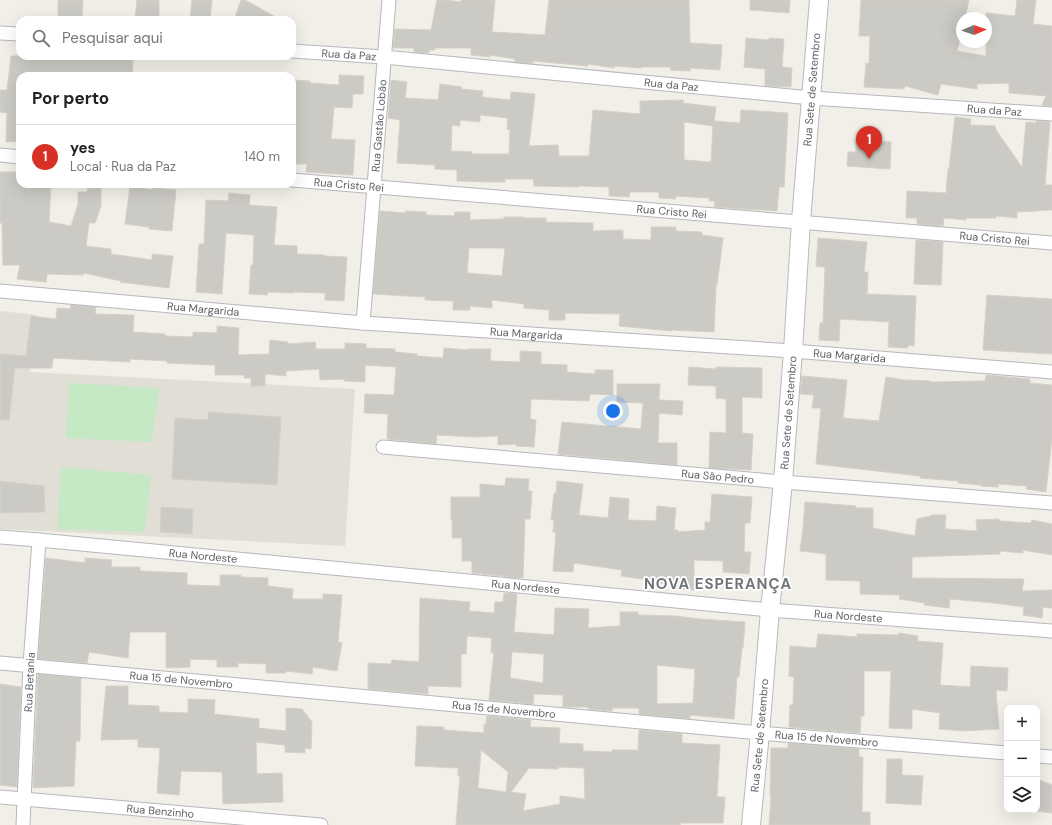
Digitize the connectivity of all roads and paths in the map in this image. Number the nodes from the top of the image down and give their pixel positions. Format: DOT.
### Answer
graph roads {
  1 [pos="389,0"];
  2 [pos="819,0"];
  3 [pos="0,33"];
  4 [pos="16,34"];
  5 [pos="296,51"];
  6 [pos="384,57"];
  7 [pos="811,98"];
  8 [pos="1052,114"];
  9 [pos="0,155"];
  10 [pos="16,157"];
  11 [pos="296,180"];
  12 [pos="374,188"];
  13 [pos="800,222"];
  14 [pos="1052,242"];
  15 [pos="0,291"];
  16 [pos="363,323"];
  17 [pos="793,351"];
  18 [pos="1052,372"];
  19 [pos="383,447"];
  20 [pos="783,482"];
  21 [pos="1052,503"];
  22 [pos="0,537"];
  23 [pos="39,540"];
  24 [pos="770,610"];
  25 [pos="1052,631"];
  26 [pos="0,663"];
  27 [pos="30,665"];
  28 [pos="760,733"];
  29 [pos="1004,753"];
  30 [pos="1040,756"];
  31 [pos="1052,757"];
  32 [pos="0,797"];
  33 [pos="24,799"];
  34 [pos="23,825"];
  35 [pos="321,825"];
  36 [pos="751,825"];
  1 -- 6 [label="street, Rua Gastão Lobão"];
  2 -- 7 [label="street, Rua Sete de Setembro"];
  3 -- 4 [label="street"];
  5 -- 6 [label="street, Rua da Paz"];
  6 -- 7 [label="street, Rua da Paz"];
  6 -- 12 [label="street, Rua Gastão Lobão"];
  7 -- 8 [label="street, Rua da Paz"];
  7 -- 13 [label="street, Rua Sete de Setembro"];
  9 -- 10 [label="street"];
  11 -- 12 [label="street, Rua Cristo Rei"];
  12 -- 13 [label="street, Rua Cristo Rei"];
  12 -- 16 [label="street, Rua Gastão Lobão"];
  13 -- 14 [label="street, Rua Cristo Rei"];
  13 -- 17 [label="street, Rua Sete de Setembro"];
  15 -- 16 [label="street, Rua Margarida"];
  16 -- 17 [label="street, Rua Margarida"];
  17 -- 18 [label="street, Rua Margarida"];
  17 -- 20 [label="street, Rua Sete de Setembro"];
  19 -- 20 [label="street, Rua São Pedro"];
  20 -- 21 [label="street, Rua São Pedro"];
  20 -- 24 [label="street, Rua Sete de Setembro"];
  22 -- 23 [label="street, Rua Nordeste"];
  23 -- 24 [label="street, Rua Nordeste"];
  23 -- 27 [label="street, Rua Betania"];
  24 -- 25 [label="street, Rua Nordeste"];
  24 -- 28 [label="street, Rua Sete de Setembro"];
  26 -- 27 [label="street, Rua 15 de Novembro"];
  27 -- 28 [label="street, Rua 15 de Novembro"];
  27 -- 33 [label="street, Rua Betania"];
  28 -- 29 [label="street, Rua 15 de Novembro"];
  28 -- 36 [label="street, Rua Sete de Setembro"];
  30 -- 31 [label="street"];
  32 -- 33 [label="street, Rua Benzinho"];
  33 -- 34 [label="street, Rua Betania"];
  33 -- 35 [label="street, Rua Benzinho"];
}
